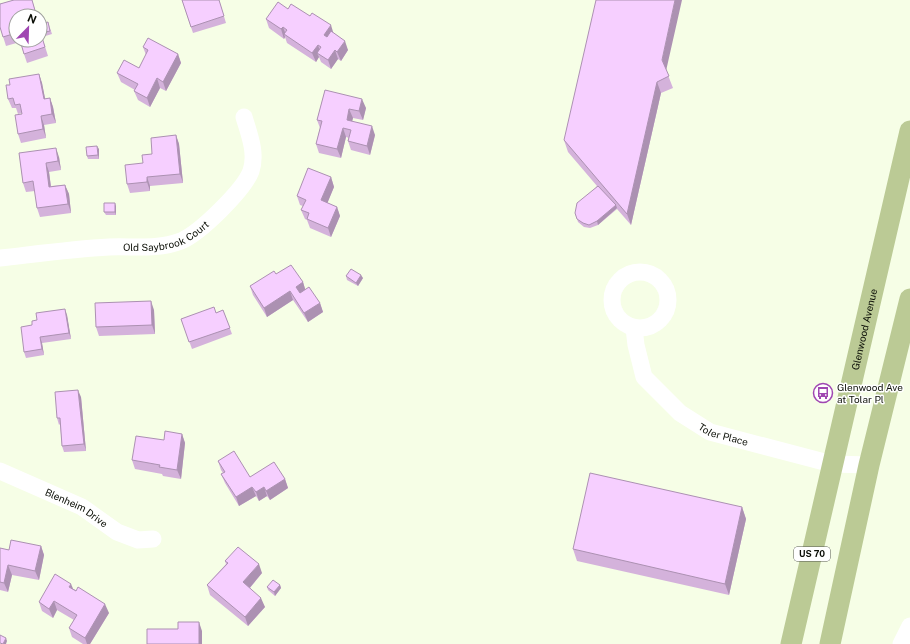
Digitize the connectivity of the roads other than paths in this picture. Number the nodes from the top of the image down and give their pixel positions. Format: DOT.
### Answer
graph roads {
  1 [pos="244,117"];
  2 [pos="910,131"];
  3 [pos="0,258"];
  4 [pos="910,299"];
  5 [pos="634,328"];
  6 [pos="832,464"];
  7 [pos="869,465"];
  8 [pos="0,471"];
  9 [pos="153,539"];
  10 [pos="910,626"];
  11 [pos="792,644"];
  12 [pos="830,644"];
  13 [pos="901,644"];
  1 -- 3 [label="street, Old Saybrook Court"];
  2 -- 6 [label="main road, Glenwood Avenue / US 70"];
  4 -- 7 [label="main road"];
  5 -- 6 [label="street, Toler Place"];
  6 -- 7 [label="street, Toler Place"];
  6 -- 11 [label="main road, Glenwood Avenue / US 70"];
  7 -- 12 [label="main road"];
  8 -- 9 [label="street, Blenheim Drive"];
  10 -- 13 [label="street"];
}
